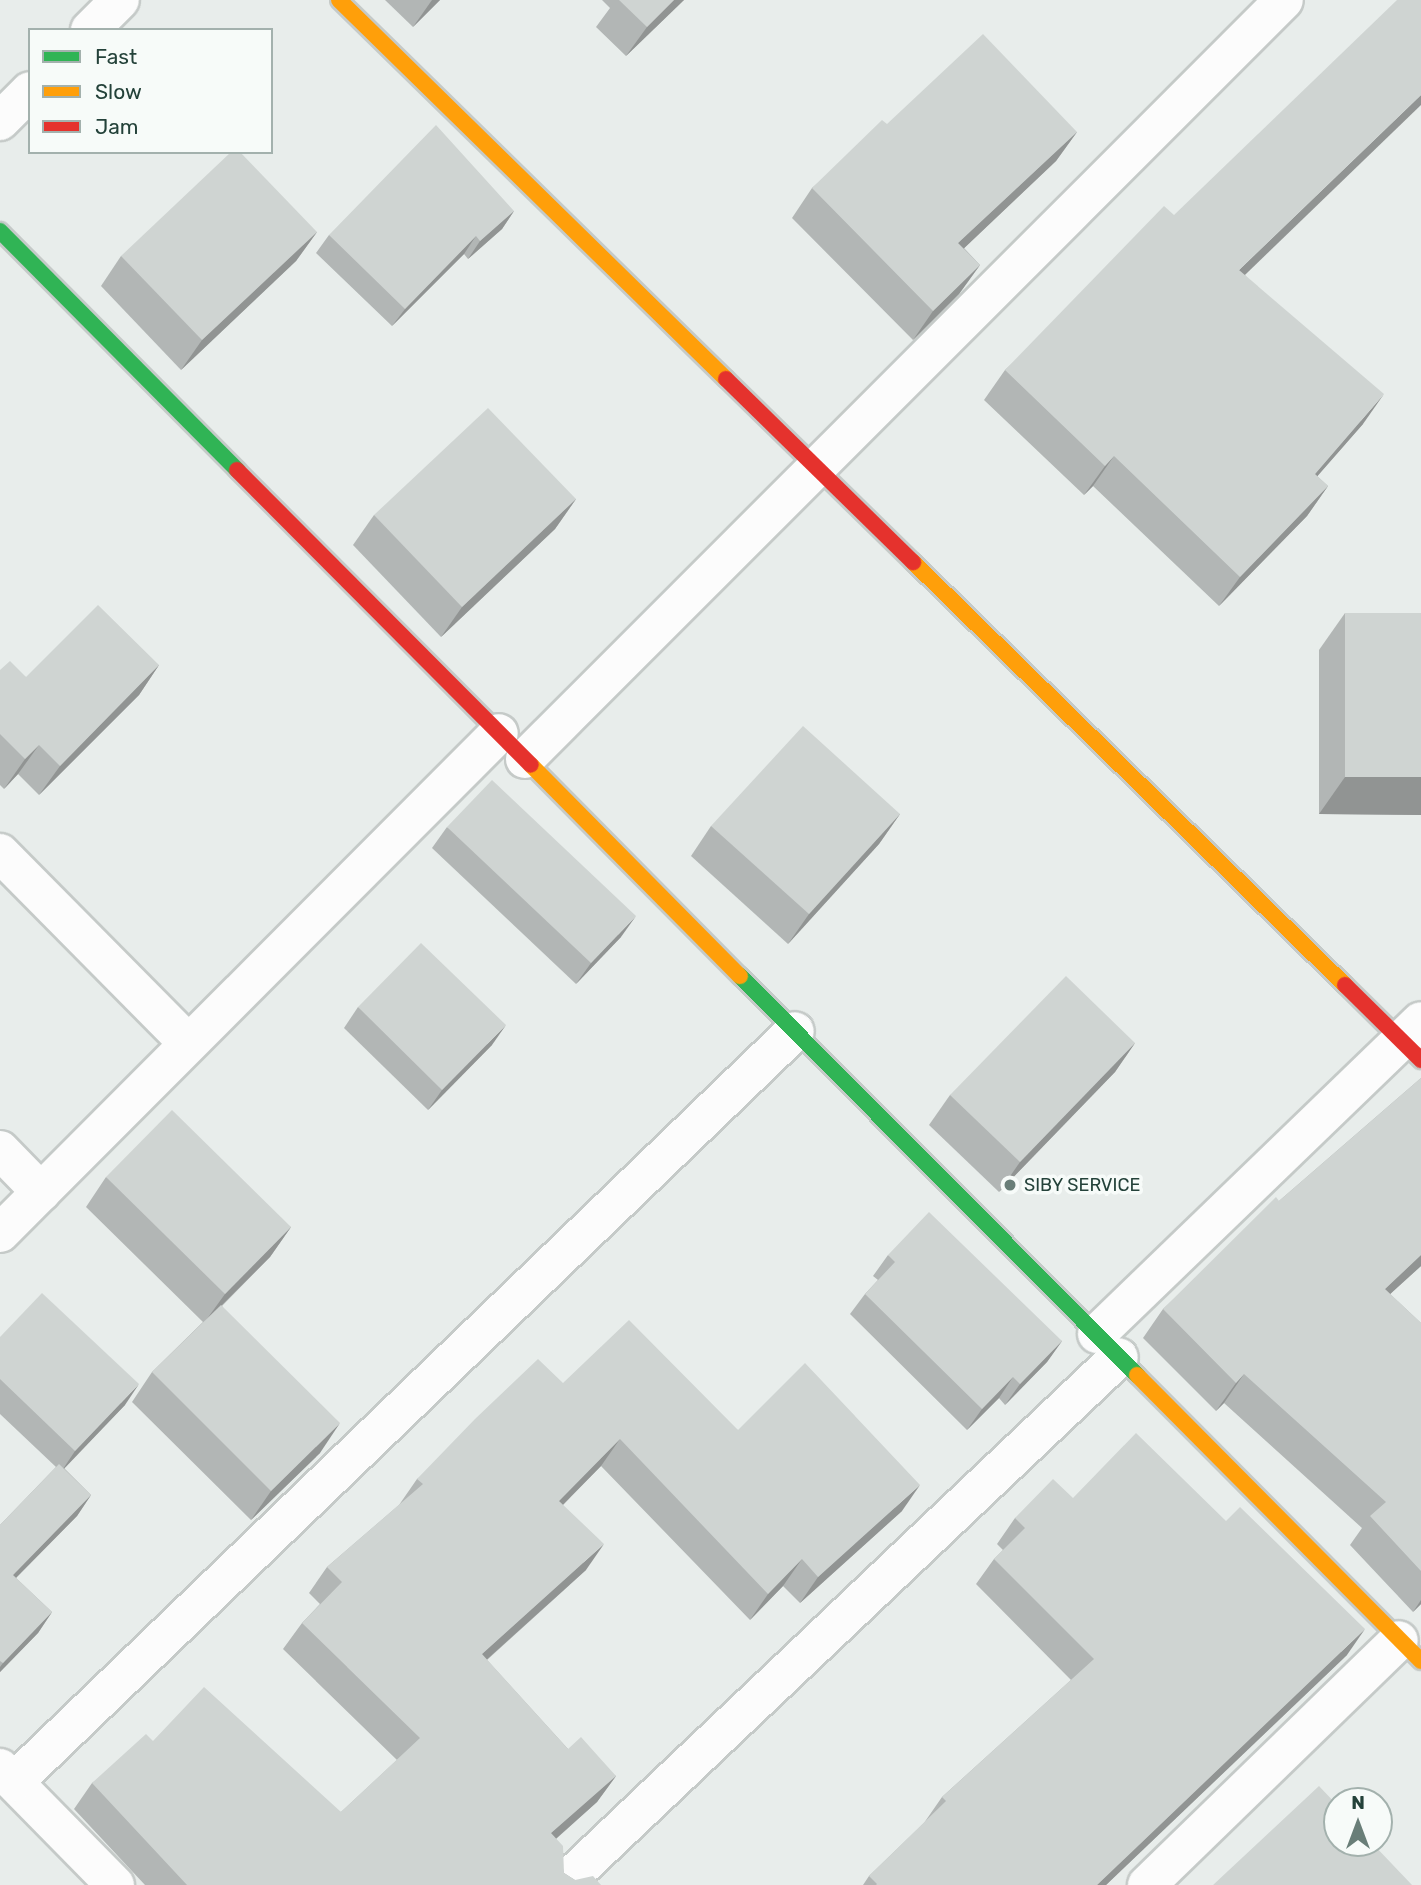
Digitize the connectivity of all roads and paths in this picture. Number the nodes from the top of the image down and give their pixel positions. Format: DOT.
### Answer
graph roads {
  1 [pos="120,0"];
  2 [pos="339,0"];
  3 [pos="1284,0"];
  4 [pos="92,28"];
  5 [pos="28,93"];
  6 [pos="0,121"];
  7 [pos="0,231"];
  8 [pos="817,468"];
  9 [pos="512,746"];
  10 [pos="0,853"];
  11 [pos="795,1031"];
  12 [pos="1414,1041"];
  13 [pos="188,1044"];
  14 [pos="0,1150"];
  15 [pos="41,1192"];
  16 [pos="0,1233"];
  17 [pos="1108,1345"];
  18 [pos="1410,1650"];
  19 [pos="7,1775"];
  20 [pos="115,1885"];
  21 [pos="562,1885"];
  22 [pos="1147,1885"];
  1 -- 4 [label="street"];
  2 -- 8 [label="street"];
  3 -- 8 [label="street"];
  5 -- 6 [label="street"];
  7 -- 9 [label="street"];
  8 -- 9 [label="street"];
  8 -- 12 [label="street"];
  9 -- 11 [label="street"];
  9 -- 13 [label="street"];
  10 -- 13 [label="street"];
  11 -- 17 [label="street"];
  11 -- 19 [label="street"];
  12 -- 17 [label="street"];
  13 -- 15 [label="street"];
  14 -- 15 [label="street"];
  15 -- 16 [label="street"];
  17 -- 18 [label="street"];
  17 -- 21 [label="street"];
  18 -- 22 [label="street"];
  19 -- 20 [label="street"];
}
